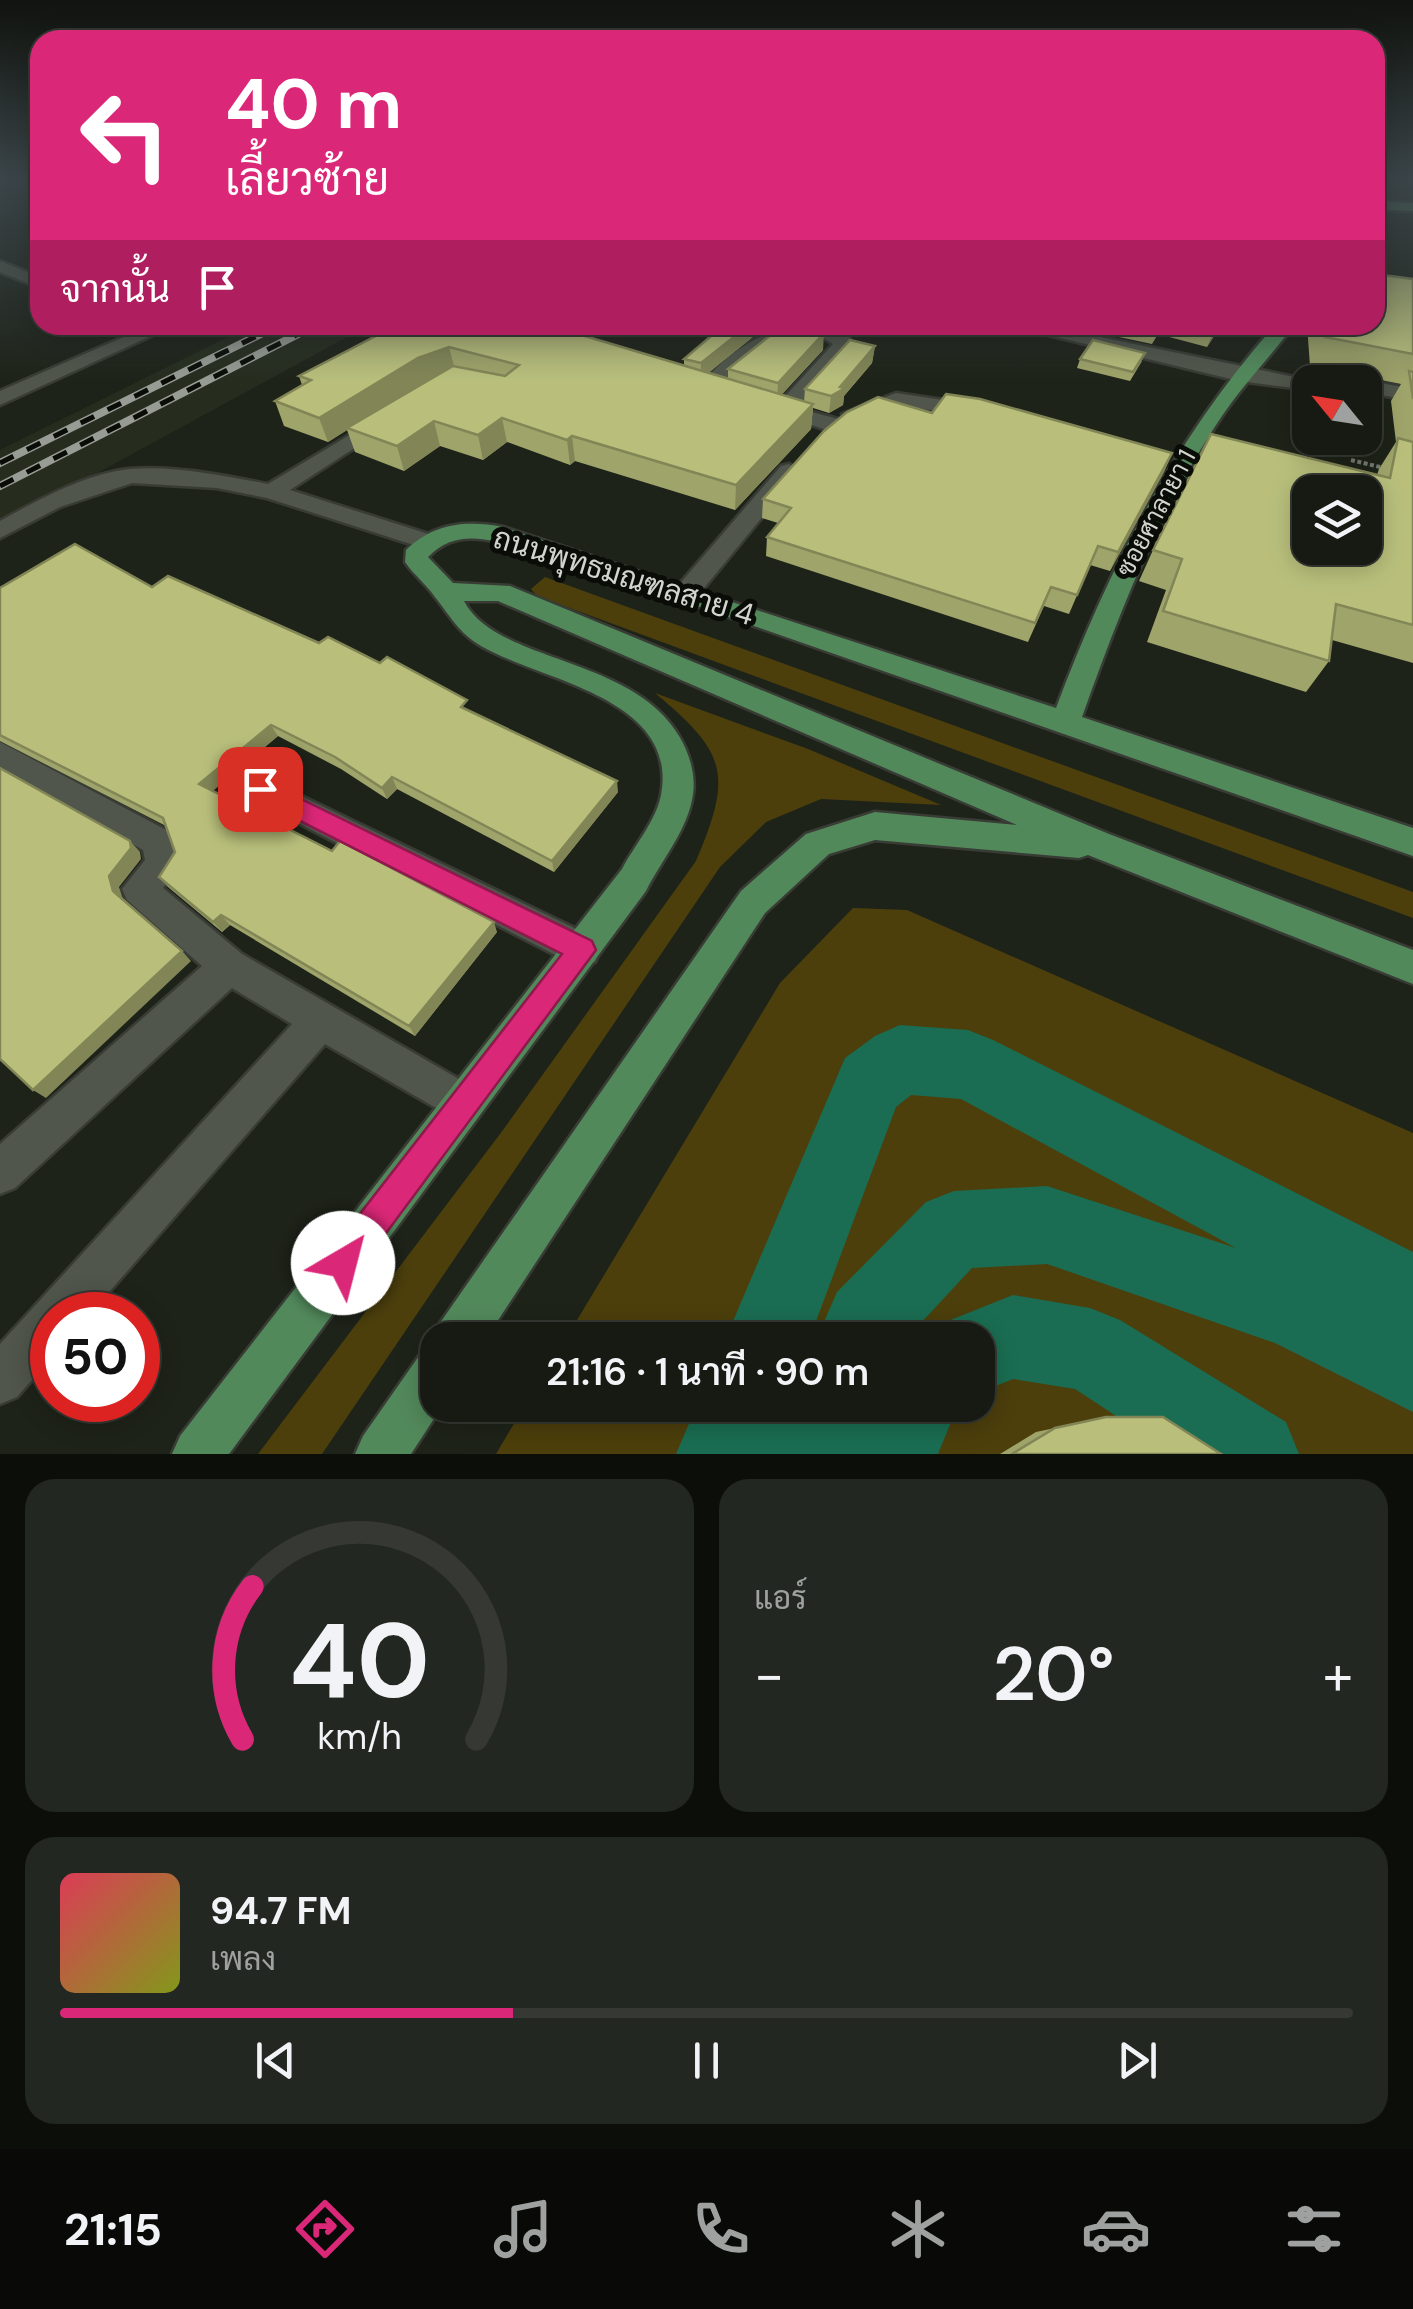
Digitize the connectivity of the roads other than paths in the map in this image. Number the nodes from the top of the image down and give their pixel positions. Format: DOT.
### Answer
graph roads {
  1 [pos="0,266"];
  2 [pos="30,279"];
  3 [pos="135,335"];
  4 [pos="771,335"];
  5 [pos="830,335"];
  6 [pos="1061,335"];
  7 [pos="1276,335"];
  8 [pos="1239,375"];
  9 [pos="1292,382"];
  10 [pos="1382,390"];
  11 [pos="1413,396"];
  12 [pos="0,399"];
  13 [pos="400,410"];
  14 [pos="783,411"];
  15 [pos="999,416"];
  16 [pos="834,425"];
  17 [pos="272,492"];
  18 [pos="0,531"];
  19 [pos="429,542"];
  20 [pos="446,592"];
  21 [pos="686,593"];
  22 [pos="1065,724"];
  23 [pos="0,754"];
  24 [pos="260,789"];
  25 [pos="1413,842"];
  26 [pos="1097,844"];
  27 [pos="582,950"];
  28 [pos="229,966"];
  29 [pos="1413,967"];
  30 [pos="321,1020"];
  31 [pos="464,1104"];
  32 [pos="1,1171"];
  33 [pos="79,1292"];
  34 [pos="469,1322"];
  35 [pos="30,1347"];
  36 [pos="0,1380"];
  37 [pos="420,1397"];
  38 [pos="198,1454"];
  39 [pos="381,1454"];
  1 -- 2 [label="street"];
  3 -- 12 [label="street"];
  4 -- 14 [label="street"];
  5 -- 14 [label="street"];
  6 -- 8 [label="street"];
  7 -- 8 [label="main road, ซอยศาลายา 1"];
  8 -- 9 [label="street"];
  8 -- 22 [label="main road, ซอยศาลายา 1"];
  10 -- 11 [label="street"];
  13 -- 17 [label="street"];
  14 -- 16 [label="street"];
  15 -- 16 [label="street"];
  16 -- 21 [label="street"];
  17 -- 18 [label="street"];
  17 -- 19 [label="street"];
  19 -- 20 [label="main road"];
  19 -- 21 [label="main road, ถนนพุทธมณฑลสาย 4"];
  20 -- 26 [label="main road, ถนนพุทธมณฑลสาย 4"];
  20 -- 27 [label="main road"];
  21 -- 22 [label="main road, ถนนพุทธมณฑลสาย 4"];
  22 -- 25 [label="main road, ถนนพุทธมณฑลสาย 4"];
  23 -- 28 [label="street"];
  24 -- 27 [label="street"];
  26 -- 29 [label="main road, ถนนพุทธมณฑลสาย 4"];
  26 -- 34 [label="main road"];
  27 -- 31 [label="main road"];
  28 -- 30 [label="street"];
  28 -- 32 [label="street"];
  30 -- 31 [label="street"];
  30 -- 33 [label="street"];
  31 -- 38 [label="main road"];
  35 -- 36 [label="street"];
  37 -- 39 [label="main road"];
}
